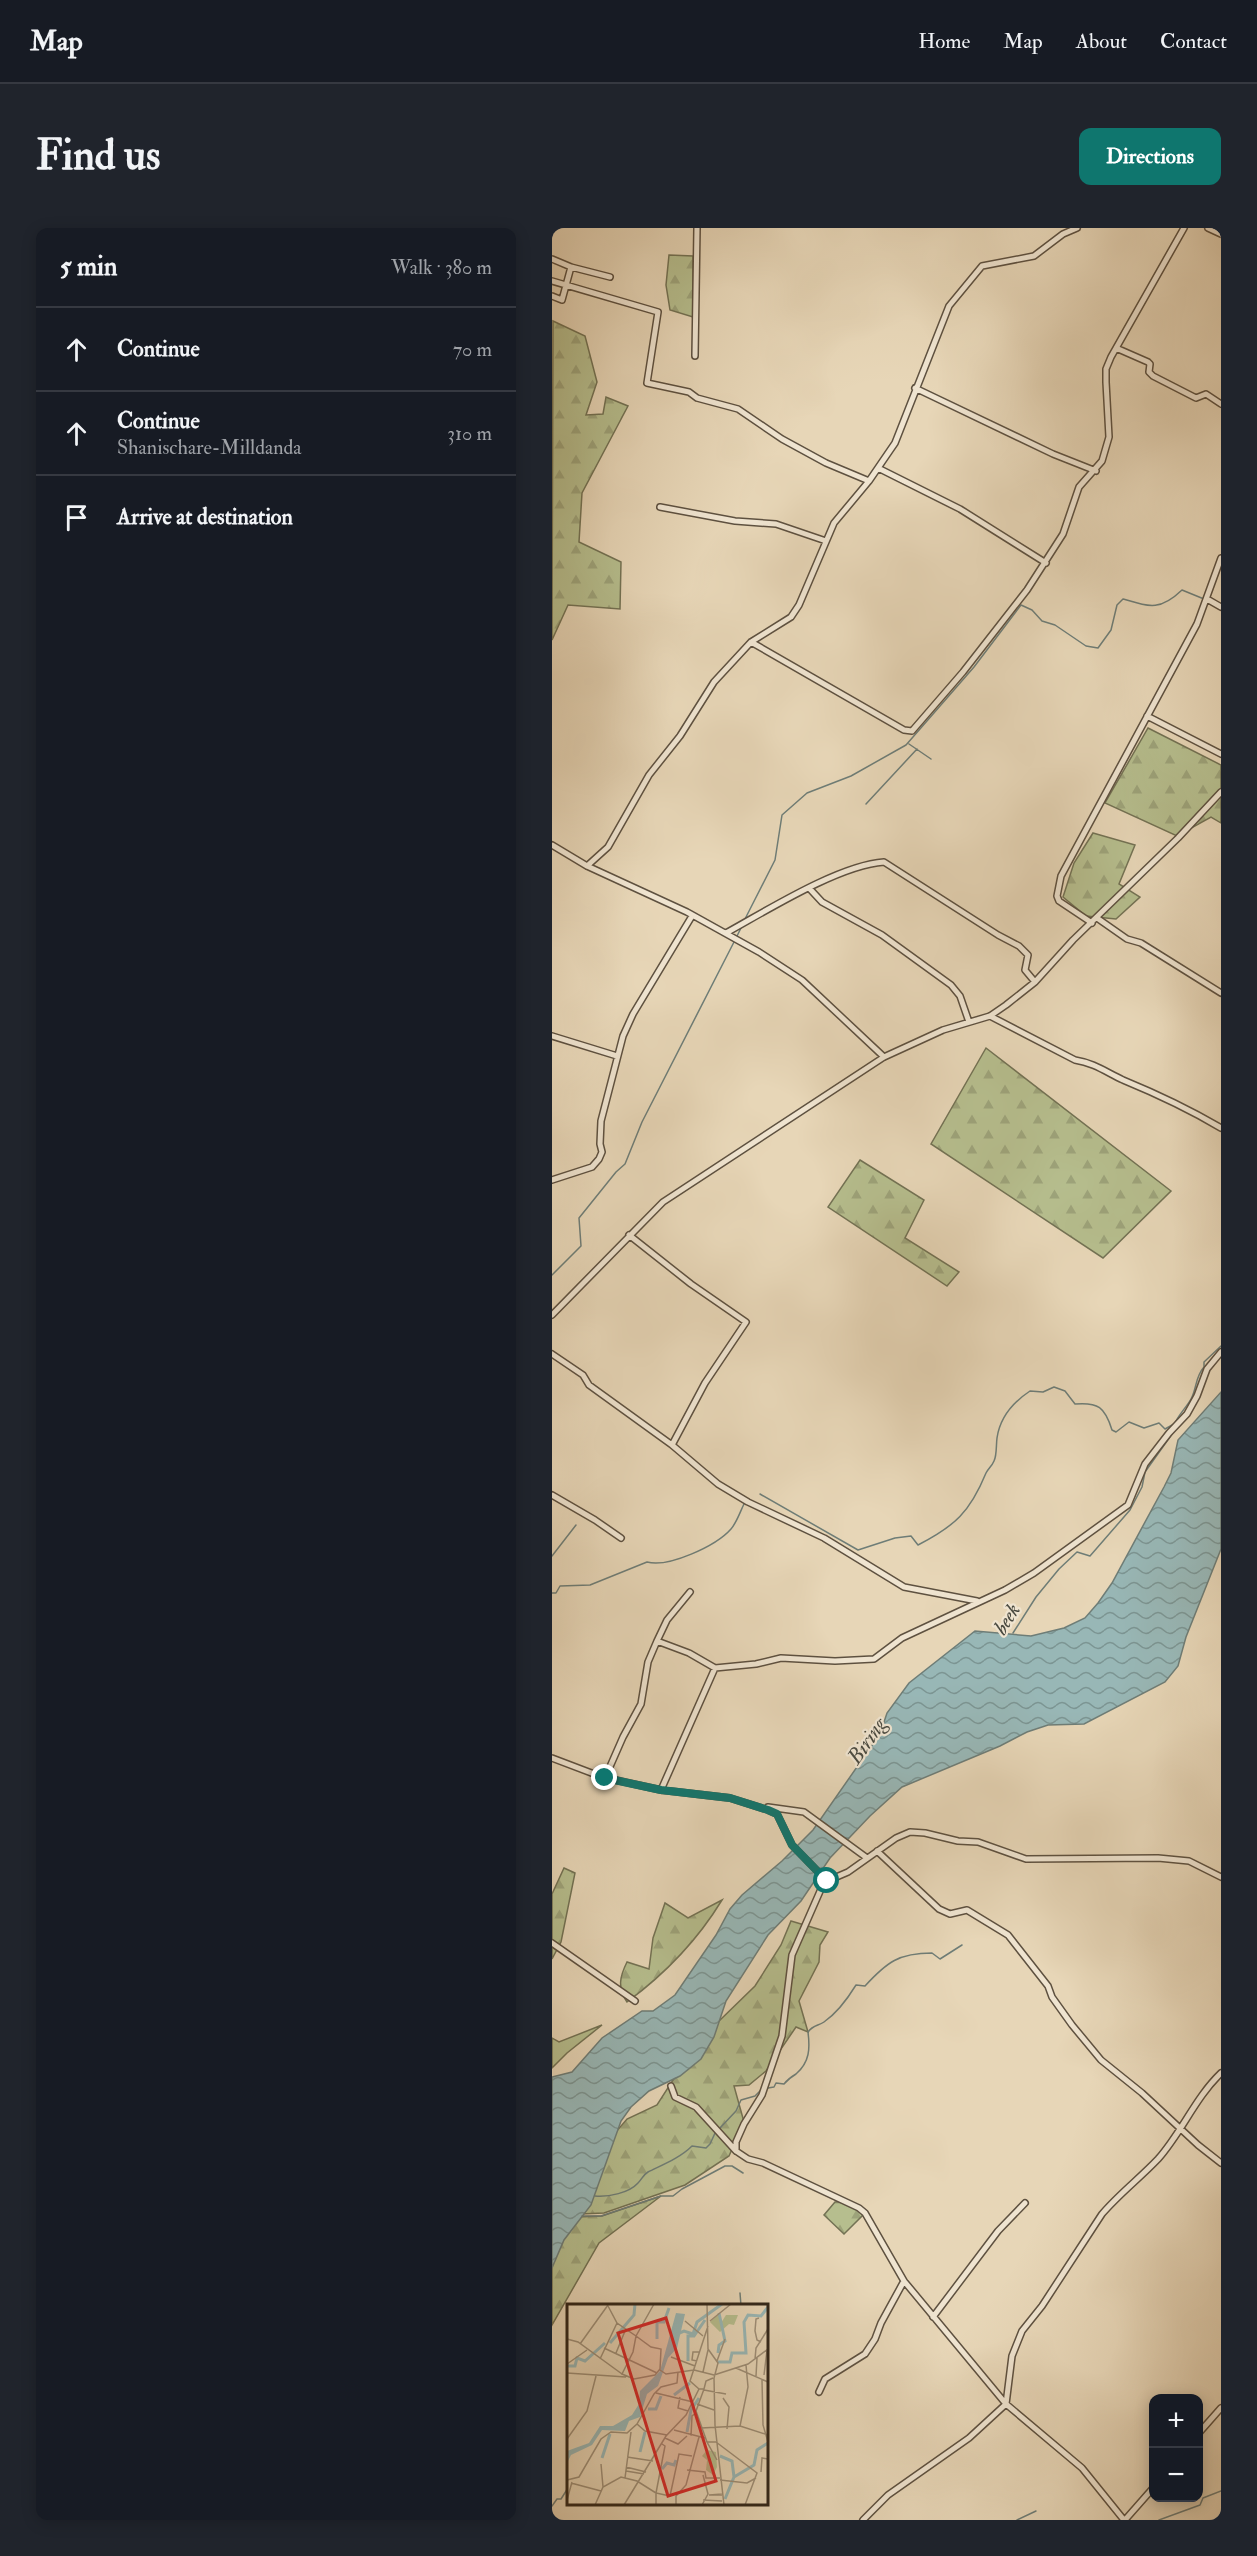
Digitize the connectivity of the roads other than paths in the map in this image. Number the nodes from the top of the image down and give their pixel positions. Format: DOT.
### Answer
graph roads {
  1 [pos="697,228"];
  2 [pos="1077,228"];
  3 [pos="1184,228"];
  4 [pos="1208,228"];
  5 [pos="1221,234"];
  6 [pos="552,260"];
  7 [pos="571,267"];
  8 [pos="610,277"];
  9 [pos="552,281"];
  10 [pos="566,285"];
  11 [pos="552,296"];
  12 [pos="1116,348"];
  13 [pos="694,356"];
  14 [pos="915,388"];
  15 [pos="1221,404"];
  16 [pos="878,468"];
  17 [pos="1096,471"];
  18 [pos="869,481"];
  19 [pos="660,507"];
  20 [pos="826,541"];
  21 [pos="1221,558"];
  22 [pos="1046,563"];
  23 [pos="1218,577"];
  24 [pos="1207,599"];
  25 [pos="1221,607"];
  26 [pos="751,642"];
  27 [pos="1147,716"];
  28 [pos="1221,754"];
  29 [pos="1221,792"];
  30 [pos="552,845"];
  31 [pos="587,866"];
  32 [pos="809,888"];
  33 [pos="692,916"];
  34 [pos="1097,918"];
  35 [pos="1092,923"];
  36 [pos="726,933"];
  37 [pos="1035,982"];
  38 [pos="1221,993"];
  39 [pos="990,1016"];
  40 [pos="969,1022"];
  41 [pos="552,1036"];
  42 [pos="616,1056"];
  43 [pos="884,1057"];
  44 [pos="1221,1128"];
  45 [pos="552,1180"];
  46 [pos="629,1235"];
  47 [pos="552,1315"];
  48 [pos="1221,1352"];
  49 [pos="552,1354"];
  50 [pos="672,1445"];
  51 [pos="552,1495"];
  52 [pos="621,1538"];
  53 [pos="690,1592"];
  54 [pos="977,1601"];
  55 [pos="657,1641"];
  56 [pos="715,1668"];
  57 [pos="552,1758"];
  58 [pos="605,1778"];
  59 [pos="661,1790"];
  60 [pos="757,1806"];
  61 [pos="877,1851"];
  62 [pos="867,1858"];
  63 [pos="1221,1877"];
  64 [pos="827,1881"];
  65 [pos="552,1943"];
  66 [pos="635,2001"];
  67 [pos="1221,2073"];
  68 [pos="671,2086"];
  69 [pos="1179,2128"];
  70 [pos="736,2151"];
  71 [pos="1221,2163"];
  72 [pos="1025,2203"];
  73 [pos="904,2282"];
  74 [pos="933,2317"];
  75 [pos="819,2392"];
  76 [pos="1006,2404"];
  77 [pos="1221,2408"];
  78 [pos="1203,2428"];
  79 [pos="1149,2493"];
  80 [pos="863,2520"];
  81 [pos="1125,2520"];
  1 -- 13 [label="street"];
  2 -- 14 [label="street"];
  3 -- 12 [label="street"];
  4 -- 5 [label="street"];
  6 -- 7 [label="street"];
  7 -- 8 [label="street"];
  7 -- 10 [label="street"];
  9 -- 10 [label="street"];
  10 -- 11 [label="street"];
  10 -- 18 [label="street"];
  12 -- 15 [label="street"];
  12 -- 17 [label="street"];
  14 -- 16 [label="street"];
  14 -- 17 [label="street"];
  16 -- 18 [label="street"];
  16 -- 22 [label="street"];
  17 -- 22 [label="street"];
  18 -- 20 [label="street"];
  19 -- 20 [label="street"];
  20 -- 26 [label="street"];
  21 -- 23 [label="street"];
  22 -- 26 [label="street"];
  23 -- 24 [label="street"];
  24 -- 25 [label="street"];
  24 -- 27 [label="street"];
  26 -- 31 [label="street"];
  27 -- 28 [label="street"];
  27 -- 35 [label="street"];
  29 -- 34 [label="street"];
  30 -- 31 [label="street"];
  31 -- 33 [label="street"];
  32 -- 36 [label="street"];
  32 -- 37 [label="street"];
  32 -- 40 [label="street"];
  33 -- 36 [label="street"];
  33 -- 42 [label="street"];
  34 -- 35 [label="street"];
  34 -- 38 [label="street"];
  35 -- 37 [label="street"];
  36 -- 43 [label="street"];
  37 -- 39 [label="street"];
  39 -- 40 [label="street"];
  39 -- 44 [label="street"];
  40 -- 43 [label="street"];
  41 -- 42 [label="street"];
  42 -- 45 [label="street"];
  43 -- 46 [label="street"];
  46 -- 47 [label="street"];
  46 -- 50 [label="street"];
  48 -- 54 [label="street"];
  49 -- 50 [label="street"];
  50 -- 54 [label="street"];
  51 -- 52 [label="street"];
  53 -- 55 [label="street"];
  54 -- 56 [label="street"];
  55 -- 56 [label="street"];
  55 -- 58 [label="street"];
  56 -- 59 [label="street"];
  57 -- 58 [label="street"];
  58 -- 59 [label="street"];
  59 -- 60 [label="street"];
  60 -- 62 [label="street"];
  60 -- 64 [label="street"];
  61 -- 62 [label="street"];
  61 -- 63 [label="street"];
  61 -- 69 [label="street"];
  62 -- 64 [label="street"];
  64 -- 70 [label="street"];
  65 -- 66 [label="street"];
  67 -- 69 [label="street"];
  68 -- 70 [label="street"];
  69 -- 71 [label="street"];
  69 -- 76 [label="street"];
  70 -- 73 [label="street"];
  72 -- 74 [label="street"];
  73 -- 74 [label="street"];
  73 -- 75 [label="street"];
  74 -- 76 [label="street"];
  76 -- 80 [label="street"];
  76 -- 81 [label="street"];
  77 -- 78 [label="street"];
  79 -- 81 [label="street"];
}
